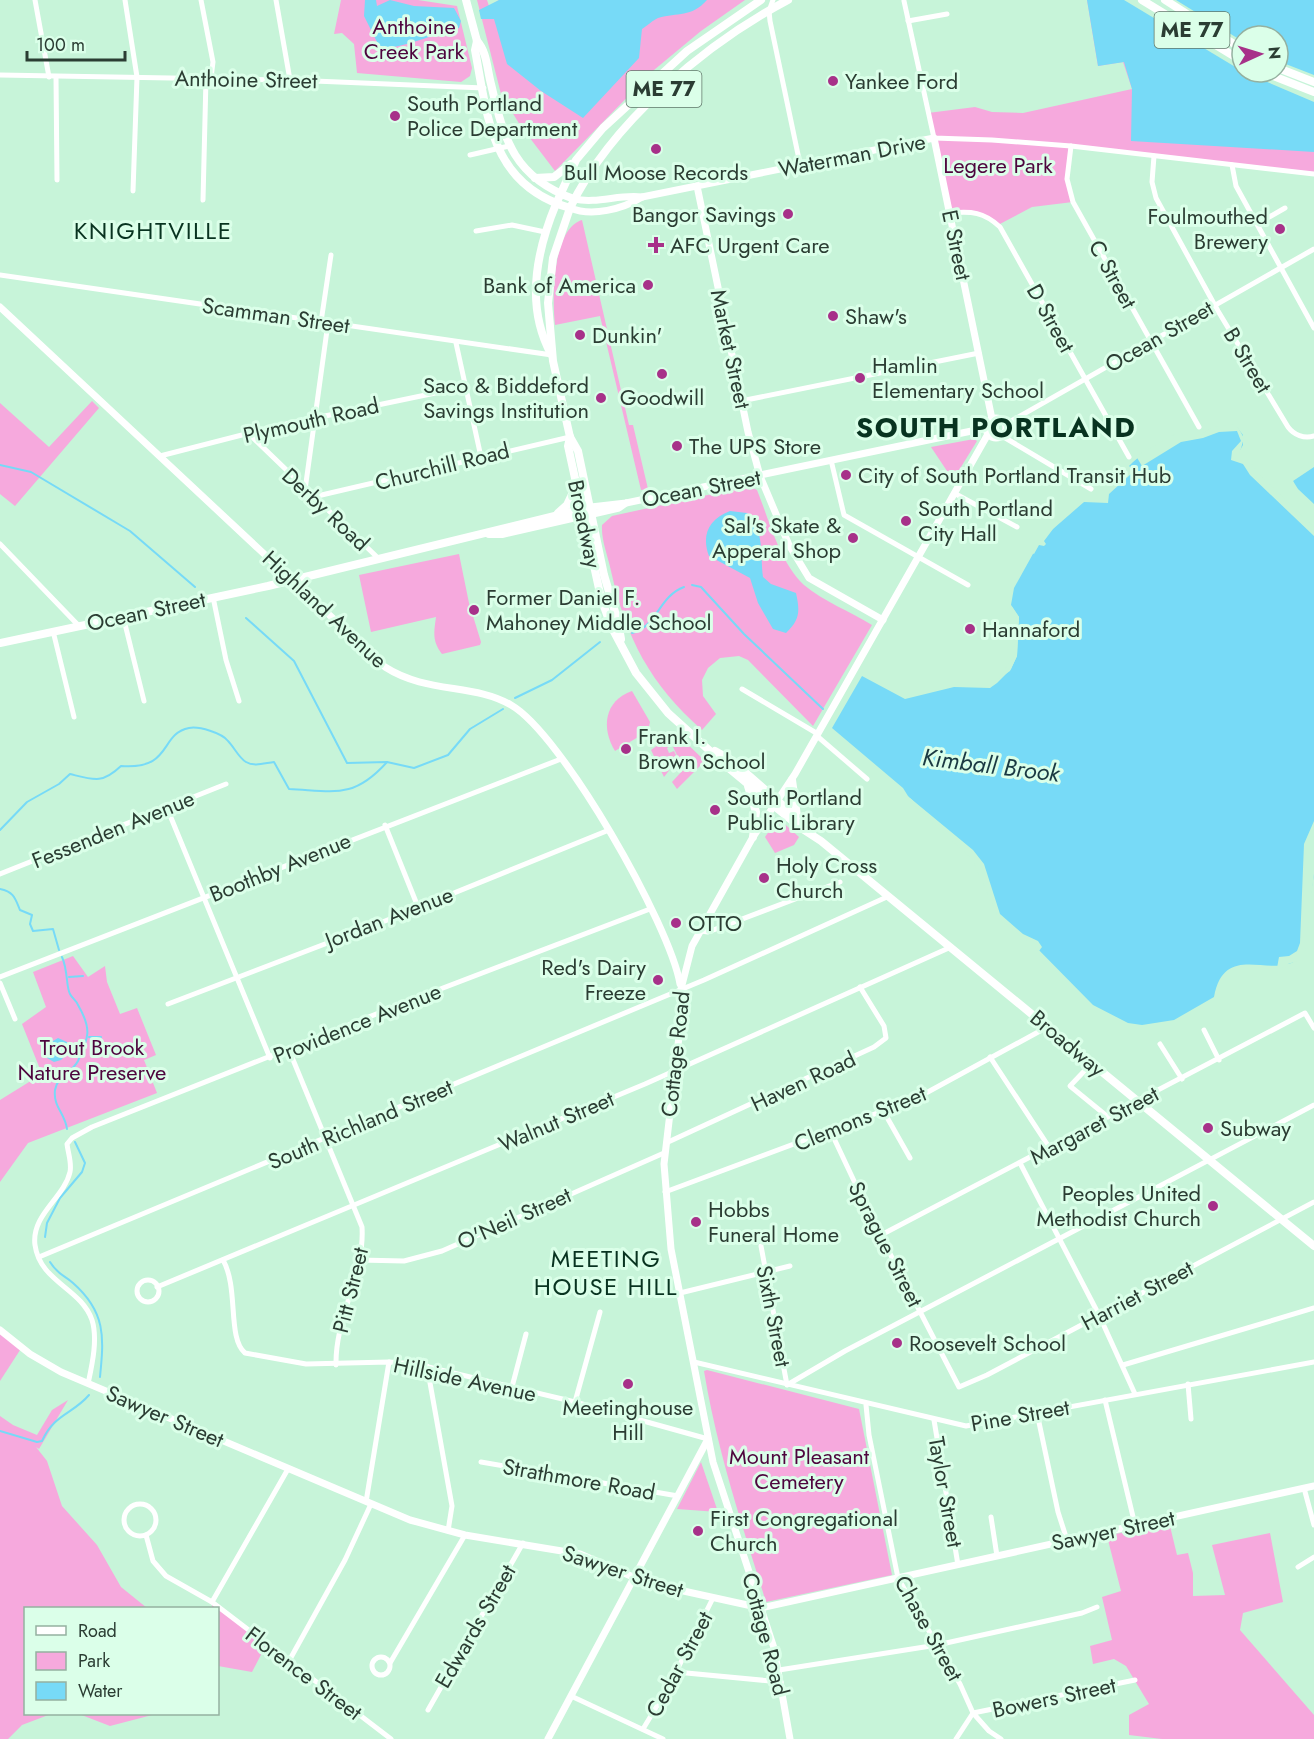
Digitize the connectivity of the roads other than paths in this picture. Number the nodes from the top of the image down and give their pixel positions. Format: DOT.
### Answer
graph roads {
  1 [pos="35,0"];
  2 [pos="125,0"];
  3 [pos="201,0"];
  4 [pos="276,0"];
  5 [pos="466,0"];
  6 [pos="761,0"];
  7 [pos="773,0"];
  8 [pos="788,0"];
  9 [pos="1142,0"];
  10 [pos="1165,0"];
  11 [pos="904,1"];
  12 [pos="769,11"];
  13 [pos="947,14"];
  14 [pos="908,21"];
  15 [pos="1230,41"];
  16 [pos="1230,54"];
  17 [pos="1290,73"];
  18 [pos="0,75"];
  19 [pos="53,77"];
  20 [pos="137,77"];
  21 [pos="209,78"];
  22 [pos="290,80"];
  23 [pos="1314,82"];
  24 [pos="1290,83"];
  25 [pos="487,88"];
  26 [pos="1314,92"];
  27 [pos="934,138"];
  28 [pos="509,146"];
  29 [pos="1071,146"];
  30 [pos="497,149"];
  31 [pos="470,155"];
  32 [pos="1154,156"];
  33 [pos="576,160"];
  34 [pos="800,164"];
  35 [pos="1232,165"];
  36 [pos="1314,174"];
  37 [pos="532,177"];
  38 [pos="57,180"];
  39 [pos="696,186"];
  40 [pos="133,191"];
  41 [pos="560,194"];
  42 [pos="642,197"];
  43 [pos="574,199"];
  44 [pos="203,200"];
  45 [pos="556,204"];
  46 [pos="570,208"];
  47 [pos="1285,208"];
  48 [pos="951,213"];
  49 [pos="1257,224"];
  50 [pos="476,231"];
  51 [pos="545,232"];
  52 [pos="1314,249"];
  53 [pos="331,255"];
  54 [pos="1281,268"];
  55 [pos="0,275"];
  56 [pos="1215,304"];
  57 [pos="0,307"];
  58 [pos="321,322"];
  59 [pos="328,323"];
  60 [pos="1314,328"];
  61 [pos="1151,342"];
  62 [pos="456,343"];
  63 [pos="979,353"];
  64 [pos="552,355"];
  65 [pos="1085,378"];
  66 [pos="464,387"];
  67 [pos="741,401"];
  68 [pos="315,419"];
  69 [pos="992,419"];
  70 [pos="1006,424"];
  71 [pos="1199,427"];
  72 [pos="987,431"];
  73 [pos="249,434"];
  74 [pos="1002,436"];
  75 [pos="1314,436"];
  76 [pos="570,437"];
  77 [pos="160,456"];
  78 [pos="481,457"];
  79 [pos="1129,457"];
  80 [pos="831,460"];
  81 [pos="760,476"];
  82 [pos="577,484"];
  83 [pos="1090,489"];
  84 [pos="305,491"];
  85 [pos="954,493"];
  86 [pos="313,497"];
  87 [pos="592,510"];
  88 [pos="581,512"];
  89 [pos="557,514"];
  90 [pos="1017,527"];
  91 [pos="484,534"];
  92 [pos="0,544"];
  93 [pos="378,558"];
  94 [pos="918,559"];
  95 [pos="292,580"];
  96 [pos="968,585"];
  97 [pos="213,597"];
  98 [pos="123,616"];
  99 [pos="883,620"];
  100 [pos="78,626"];
  101 [pos="54,631"];
  102 [pos="0,644"];
  103 [pos="621,644"];
  104 [pos="742,689"];
  105 [pos="144,701"];
  106 [pos="239,701"];
  107 [pos="74,717"];
  108 [pos="818,735"];
  109 [pos="710,748"];
  110 [pos="561,759"];
  111 [pos="867,779"];
  112 [pos="792,780"];
  113 [pos="746,782"];
  114 [pos="226,784"];
  115 [pos="776,802"];
  116 [pos="167,808"];
  117 [pos="798,816"];
  118 [pos="385,825"];
  119 [pos="609,830"];
  120 [pos="753,837"];
  121 [pos="821,841"];
  122 [pos="0,874"];
  123 [pos="840,882"];
  124 [pos="889,896"];
  125 [pos="204,897"];
  126 [pos="418,907"];
  127 [pos="650,909"];
  128 [pos="701,931"];
  129 [pos="951,947"];
  130 [pos="0,977"];
  131 [pos="236,978"];
  132 [pos="0,983"];
  133 [pos="860,987"];
  134 [pos="681,989"];
  135 [pos="168,1004"];
  136 [pos="15,1019"];
  137 [pos="1046,1025"];
  138 [pos="1314,1028"];
  139 [pos="1204,1030"];
  140 [pos="1160,1044"];
  141 [pos="289,1050"];
  142 [pos="990,1057"];
  143 [pos="270,1058"];
  144 [pos="1219,1060"];
  145 [pos="1092,1063"];
  146 [pos="675,1070"];
  147 [pos="1182,1079"];
  148 [pos="1138,1101"];
  149 [pos="1314,1105"];
  150 [pos="884,1112"];
  151 [pos="1108,1117"];
  152 [pos="831,1132"];
  153 [pos="325,1138"];
  154 [pos="665,1143"];
  155 [pos="1049,1147"];
  156 [pos="664,1153"];
  157 [pos="910,1158"];
  158 [pos="1208,1161"];
  159 [pos="1020,1163"];
  160 [pos="665,1192"];
  161 [pos="1314,1202"];
  162 [pos="354,1204"];
  163 [pos="1281,1219"];
  164 [pos="881,1235"];
  165 [pos="1060,1239"];
  166 [pos="761,1246"];
  167 [pos="1314,1246"];
  168 [pos="39,1257"];
  169 [pos="223,1260"];
  170 [pos="359,1260"];
  171 [pos="790,1266"];
  172 [pos="765,1271"];
  173 [pos="158,1287"];
  174 [pos="680,1293"];
  175 [pos="1314,1308"];
  176 [pos="920,1311"];
  177 [pos="600,1312"];
  178 [pos="1099,1315"];
  179 [pos="0,1330"];
  180 [pos="526,1334"];
  181 [pos="389,1362"];
  182 [pos="694,1362"];
  183 [pos="1314,1362"];
  184 [pos="336,1365"];
  185 [pos="1123,1365"];
  186 [pos="427,1366"];
  187 [pos="88,1384"];
  188 [pos="1188,1384"];
  189 [pos="787,1385"];
  190 [pos="512,1387"];
  191 [pos="959,1387"];
  192 [pos="1135,1394"];
  193 [pos="1105,1400"];
  194 [pos="575,1402"];
  195 [pos="866,1405"];
  196 [pos="1036,1413"];
  197 [pos="1191,1419"];
  198 [pos="934,1420"];
  199 [pos="708,1439"];
  200 [pos="481,1462"];
  201 [pos="288,1468"];
  202 [pos="1314,1486"];
  203 [pos="1304,1488"];
  204 [pos="678,1496"];
  205 [pos="369,1503"];
  206 [pos="991,1517"];
  207 [pos="1134,1526"];
  208 [pos="1314,1526"];
  209 [pos="448,1531"];
  210 [pos="146,1535"];
  211 [pos="465,1535"];
  212 [pos="1067,1540"];
  213 [pos="523,1543"];
  214 [pos="997,1556"];
  215 [pos="1314,1557"];
  216 [pos="958,1564"];
  217 [pos="1298,1567"];
  218 [pos="635,1577"];
  219 [pos="898,1578"];
  220 [pos="713,1598"];
  221 [pos="212,1602"];
  222 [pos="219,1607"];
  223 [pos="219,1607"];
  224 [pos="1097,1607"];
  225 [pos="761,1608"];
  226 [pos="937,1645"];
  227 [pos="289,1661"];
  228 [pos="390,1663"];
  229 [pos="779,1670"];
  230 [pos="676,1672"];
  231 [pos="1135,1680"];
  232 [pos="782,1682"];
  233 [pos="571,1696"];
  234 [pos="428,1710"];
  235 [pos="974,1713"];
  236 [pos="643,1729"];
  237 [pos="391,1739"];
  238 [pos="548,1739"];
  239 [pos="663,1739"];
  240 [pos="790,1739"];
  241 [pos="956,1739"];
  242 [pos="1001,1739"];
  1 -- 19 [label="street"];
  2 -- 20 [label="street"];
  3 -- 21 [label="street"];
  4 -- 22 [label="street"];
  5 -- 25 [label="main road"];
  6 -- 33 [label="main road, ME 77"];
  7 -- 12 [label="street"];
  8 -- 12 [label="main road, ME 77"];
  9 -- 16 [label="main road, ME 77"];
  10 -- 15 [label="main road, ME 77"];
  11 -- 14 [label="street, E Street"];
  12 -- 34 [label="street"];
  12 -- 43 [label="main road, ME 77"];
  13 -- 14 [label="street"];
  14 -- 27 [label="street, E Street"];
  17 -- 23 [label="main road"];
  18 -- 19 [label="street, Anthoine Street"];
  19 -- 20 [label="street, Anthoine Street"];
  19 -- 38 [label="street"];
  20 -- 21 [label="street, Anthoine Street"];
  20 -- 40 [label="street"];
  21 -- 22 [label="street, Anthoine Street"];
  21 -- 44 [label="street"];
  22 -- 25 [label="street, Anthoine Street"];
  24 -- 26 [label="main road"];
  25 -- 28 [label="main road"];
  25 -- 30 [label="main road"];
  27 -- 29 [label="street, Waterman Drive"];
  27 -- 34 [label="street, Waterman Drive"];
  27 -- 48 [label="street, E Street"];
  28 -- 30 [label="street"];
  28 -- 37 [label="main road"];
  29 -- 32 [label="street, Waterman Drive"];
  29 -- 61 [label="street, C Street"];
  30 -- 31 [label="street"];
  30 -- 45 [label="main road"];
  32 -- 35 [label="street, Waterman Drive"];
  32 -- 56 [label="street, B Street"];
  33 -- 37 [label="main road"];
  33 -- 41 [label="main road, ME 77"];
  34 -- 39 [label="street, Waterman Drive"];
  35 -- 36 [label="street, Waterman Drive"];
  35 -- 49 [label="street"];
  37 -- 41 [label="main road"];
  39 -- 42 [label="street, Waterman Drive"];
  39 -- 67 [label="street, Market Street"];
  41 -- 43 [label="main road, Waterman Drive"];
  41 -- 45 [label="main road, Broadway / ME 77"];
  42 -- 43 [label="street, Waterman Drive"];
  42 -- 46 [label="street, Waterman Drive"];
  43 -- 46 [label="main road, Broadway / ME 77"];
  45 -- 46 [label="main road, Waterman Drive"];
  45 -- 51 [label="main road, Broadway / ME 77"];
  46 -- 64 [label="main road, Broadway / ME 77"];
  47 -- 49 [label="street"];
  48 -- 63 [label="street, E Street"];
  48 -- 65 [label="street, D Street"];
  49 -- 54 [label="street"];
  50 -- 51 [label="street"];
  51 -- 64 [label="main road, Broadway / ME 77"];
  52 -- 54 [label="street, Ocean Street"];
  53 -- 58 [label="street"];
  54 -- 56 [label="street, Ocean Street"];
  54 -- 60 [label="street"];
  55 -- 58 [label="street, Scamman Street"];
  56 -- 61 [label="street, Ocean Street"];
  56 -- 75 [label="street, B Street"];
  57 -- 77 [label="street, Highland Avenue"];
  58 -- 59 [label="street, Scamman Street"];
  59 -- 62 [label="street, Scamman Street"];
  59 -- 68 [label="street"];
  61 -- 65 [label="street, Ocean Street"];
  61 -- 71 [label="street, C Street"];
  62 -- 64 [label="street, Scamman Street"];
  62 -- 66 [label="street"];
  63 -- 67 [label="street"];
  63 -- 69 [label="street, E Street"];
  64 -- 76 [label="main road, Broadway / ME 77"];
  65 -- 70 [label="street, Ocean Street"];
  65 -- 79 [label="street, D Street"];
  66 -- 68 [label="street, Plymouth Road"];
  66 -- 78 [label="street"];
  67 -- 81 [label="street, Market Street"];
  68 -- 73 [label="street, Plymouth Road"];
  68 -- 84 [label="street"];
  69 -- 70 [label="street"];
  69 -- 72 [label="street"];
  70 -- 74 [label="street"];
  72 -- 74 [label="street"];
  72 -- 80 [label="street, Ocean Street"];
  72 -- 85 [label="street, Cottage Road"];
  73 -- 77 [label="street, Plymouth Road"];
  73 -- 84 [label="street, Derby Road"];
  74 -- 83 [label="street"];
  76 -- 78 [label="street, Churchill Road"];
  76 -- 82 [label="main road, Broadway / ME 77"];
  76 -- 87 [label="main road, Broadway / ME 77"];
  77 -- 95 [label="street, Highland Avenue"];
  78 -- 86 [label="street, Churchill Road"];
  80 -- 81 [label="street, Ocean Street"];
  80 -- 94 [label="street"];
  81 -- 87 [label="street, Ocean Street"];
  81 -- 99 [label="street, Market Street"];
  82 -- 88 [label="main road, Broadway"];
  82 -- 89 [label="main road"];
  84 -- 86 [label="street, Derby Road"];
  85 -- 90 [label="street"];
  85 -- 94 [label="street, Cottage Road"];
  86 -- 93 [label="street, Derby Road"];
  87 -- 88 [label="main road"];
  87 -- 103 [label="main road, Broadway"];
  88 -- 89 [label="main road"];
  88 -- 91 [label="main road"];
  88 -- 103 [label="main road, Broadway"];
  89 -- 91 [label="main road"];
  91 -- 93 [label="main road, Ocean Street"];
  92 -- 100 [label="street"];
  93 -- 95 [label="main road, Ocean Street"];
  94 -- 96 [label="street"];
  94 -- 99 [label="street, Cottage Road"];
  95 -- 97 [label="main road, Ocean Street"];
  95 -- 110 [label="street, Highland Avenue"];
  97 -- 98 [label="main road, Ocean Street"];
  97 -- 106 [label="street"];
  98 -- 100 [label="main road, Ocean Street"];
  98 -- 105 [label="street"];
  99 -- 108 [label="street, Cottage Road"];
  100 -- 101 [label="main road, Ocean Street"];
  101 -- 102 [label="main road, Ocean Street"];
  101 -- 107 [label="street"];
  103 -- 109 [label="main road, Broadway"];
  104 -- 108 [label="street"];
  108 -- 111 [label="street"];
  108 -- 112 [label="street, Cottage Road"];
  109 -- 113 [label="main road, Broadway"];
  109 -- 115 [label="main road, Broadway"];
  110 -- 118 [label="street, Boothby Avenue"];
  110 -- 119 [label="street, Highland Avenue"];
  112 -- 115 [label="street, Cottage Road"];
  112 -- 117 [label="main road"];
  113 -- 115 [label="main road, Broadway"];
  113 -- 120 [label="main road"];
  114 -- 116 [label="street, Fessenden Avenue"];
  115 -- 117 [label="main road, Broadway"];
  115 -- 120 [label="street, Cottage Road"];
  115 -- 121 [label="main road, Broadway"];
  116 -- 122 [label="street, Fessenden Avenue"];
  116 -- 125 [label="street"];
  117 -- 121 [label="main road, Broadway"];
  118 -- 125 [label="street, Boothby Avenue"];
  118 -- 126 [label="street"];
  119 -- 126 [label="street, Jordan Avenue"];
  119 -- 127 [label="street, Highland Avenue"];
  120 -- 128 [label="street, Cottage Road"];
  121 -- 124 [label="main road, Broadway"];
  123 -- 128 [label="street"];
  124 -- 129 [label="main road, Broadway"];
  124 -- 134 [label="street, South Richland Street"];
  125 -- 130 [label="street, Boothby Avenue"];
  125 -- 131 [label="street"];
  126 -- 131 [label="street, Jordan Avenue"];
  127 -- 134 [label="street, Highland Avenue"];
  127 -- 141 [label="street, Providence Avenue"];
  128 -- 134 [label="street, Cottage Road"];
  129 -- 133 [label="street, Walnut Street"];
  129 -- 137 [label="main road, Broadway"];
  131 -- 135 [label="street, Jordan Avenue"];
  131 -- 143 [label="street"];
  132 -- 136 [label="street"];
  133 -- 146 [label="street, Walnut Street"];
  133 -- 154 [label="street, Haven Road"];
  134 -- 146 [label="street, Cottage Road"];
  134 -- 153 [label="street, South Richland Street"];
  137 -- 142 [label="street, Clemons Street"];
  137 -- 145 [label="main road, Broadway"];
  138 -- 144 [label="street, Margaret Street"];
  139 -- 144 [label="street"];
  140 -- 147 [label="street"];
  141 -- 143 [label="street, Providence Avenue"];
  141 -- 153 [label="street, Pitt Street"];
  142 -- 150 [label="street, Clemons Street"];
  142 -- 155 [label="street"];
  143 -- 168 [label="street, Providence Avenue"];
  144 -- 147 [label="street, Margaret Street"];
  145 -- 148 [label="main road, Broadway"];
  145 -- 151 [label="street"];
  146 -- 154 [label="street, Cottage Road"];
  146 -- 162 [label="street, Walnut Street"];
  147 -- 148 [label="street, Margaret Street"];
  148 -- 151 [label="street, Margaret Street"];
  148 -- 158 [label="main road, Broadway"];
  149 -- 158 [label="street"];
  150 -- 152 [label="street, Clemons Street"];
  150 -- 157 [label="street"];
  151 -- 155 [label="street, Margaret Street"];
  152 -- 160 [label="street, Clemons Street"];
  152 -- 164 [label="street, Sprague Street"];
  153 -- 162 [label="street, Pitt Street"];
  153 -- 168 [label="street, South Richland Street"];
  154 -- 156 [label="street, Cottage Road"];
  155 -- 159 [label="street, Margaret Street"];
  156 -- 160 [label="street, Cottage Road"];
  156 -- 170 [label="street, O'Neil Street"];
  158 -- 163 [label="main road, Broadway"];
  158 -- 165 [label="street"];
  159 -- 164 [label="street, Margaret Street"];
  159 -- 165 [label="street"];
  160 -- 174 [label="street, Cottage Road"];
  161 -- 163 [label="street, Harriet Street"];
  162 -- 169 [label="street, Walnut Street"];
  162 -- 170 [label="street, Pitt Street"];
  163 -- 167 [label="main road, Broadway"];
  163 -- 178 [label="street, Harriet Street"];
  164 -- 176 [label="street, Sprague Street"];
  165 -- 176 [label="street"];
  165 -- 178 [label="street"];
  166 -- 172 [label="street, Sixth Street"];
  168 -- 187 [label="street"];
  169 -- 173 [label="street, Walnut Street"];
  169 -- 184 [label="street, Hillside Avenue"];
  170 -- 184 [label="street, Pitt Street"];
  171 -- 172 [label="street"];
  172 -- 174 [label="street"];
  172 -- 189 [label="street, Sixth Street"];
  173 -- 173 [label="street, Walnut Street"];
  174 -- 182 [label="street, Cottage Road"];
  175 -- 185 [label="street"];
  176 -- 189 [label="street"];
  176 -- 191 [label="street, Sprague Street"];
  177 -- 194 [label="street"];
  178 -- 185 [label="street"];
  178 -- 191 [label="street, Harriet Street"];
  179 -- 187 [label="street, Sawyer Street"];
  180 -- 190 [label="street"];
  181 -- 184 [label="street, Hillside Avenue"];
  181 -- 186 [label="street, Hillside Avenue"];
  181 -- 205 [label="street"];
  182 -- 189 [label="street, Pine Street"];
  182 -- 199 [label="street, Cottage Road"];
  183 -- 188 [label="street, Pine Street"];
  185 -- 192 [label="street"];
  186 -- 190 [label="street, Hillside Avenue"];
  186 -- 209 [label="street"];
  187 -- 201 [label="street, Sawyer Street"];
  188 -- 192 [label="street, Pine Street"];
  188 -- 197 [label="street"];
  189 -- 195 [label="street, Pine Street"];
  190 -- 194 [label="street, Hillside Avenue"];
  192 -- 193 [label="street, Pine Street"];
  193 -- 196 [label="street, Pine Street"];
  193 -- 207 [label="street"];
  194 -- 199 [label="street, Hillside Avenue"];
  195 -- 198 [label="street, Pine Street"];
  195 -- 219 [label="street, Chase Street"];
  196 -- 198 [label="street, Pine Street"];
  196 -- 212 [label="street"];
  198 -- 216 [label="street, Taylor Street"];
  199 -- 204 [label="street"];
  199 -- 225 [label="street, Cottage Road"];
  200 -- 204 [label="street, Strathmore Road"];
  201 -- 205 [label="street, Sawyer Street"];
  201 -- 221 [label="street"];
  202 -- 203 [label="street, Sawyer Street"];
  203 -- 207 [label="street, Sawyer Street"];
  203 -- 208 [label="street"];
  204 -- 218 [label="street"];
  205 -- 209 [label="street, Sawyer Street"];
  205 -- 227 [label="street"];
  206 -- 214 [label="street"];
  207 -- 212 [label="street, Sawyer Street"];
  209 -- 211 [label="street, Sawyer Street"];
  210 -- 210 [label="street"];
  210 -- 221 [label="street, Florence Street"];
  211 -- 213 [label="street, Sawyer Street"];
  211 -- 228 [label="street"];
  212 -- 214 [label="street, Sawyer Street"];
  213 -- 218 [label="street, Sawyer Street"];
  213 -- 234 [label="street, Edwards Street"];
  214 -- 216 [label="street, Sawyer Street"];
  215 -- 217 [label="street"];
  216 -- 219 [label="street, Sawyer Street"];
  218 -- 220 [label="street, Sawyer Street"];
  218 -- 233 [label="street"];
  219 -- 225 [label="street, Sawyer Street"];
  219 -- 226 [label="street, Chase Street"];
  220 -- 225 [label="street, Sawyer Street"];
  220 -- 230 [label="street, Cedar Street"];
  221 -- 223 [label="street, Florence Street"];
  222 -- 227 [label="street, Florence Street"];
  224 -- 226 [label="street"];
  225 -- 229 [label="street, Cottage Road"];
  226 -- 229 [label="street"];
  226 -- 235 [label="street, Chase Street"];
  227 -- 237 [label="street, Florence Street"];
  229 -- 232 [label="street, Cottage Road"];
  230 -- 232 [label="street"];
  230 -- 236 [label="street, Cedar Street"];
  231 -- 235 [label="street, Bowers Street"];
  232 -- 240 [label="street, Cottage Road"];
  233 -- 236 [label="street"];
  233 -- 238 [label="street"];
  235 -- 241 [label="street"];
  235 -- 242 [label="street, Chase Street"];
  236 -- 239 [label="street"];
}
